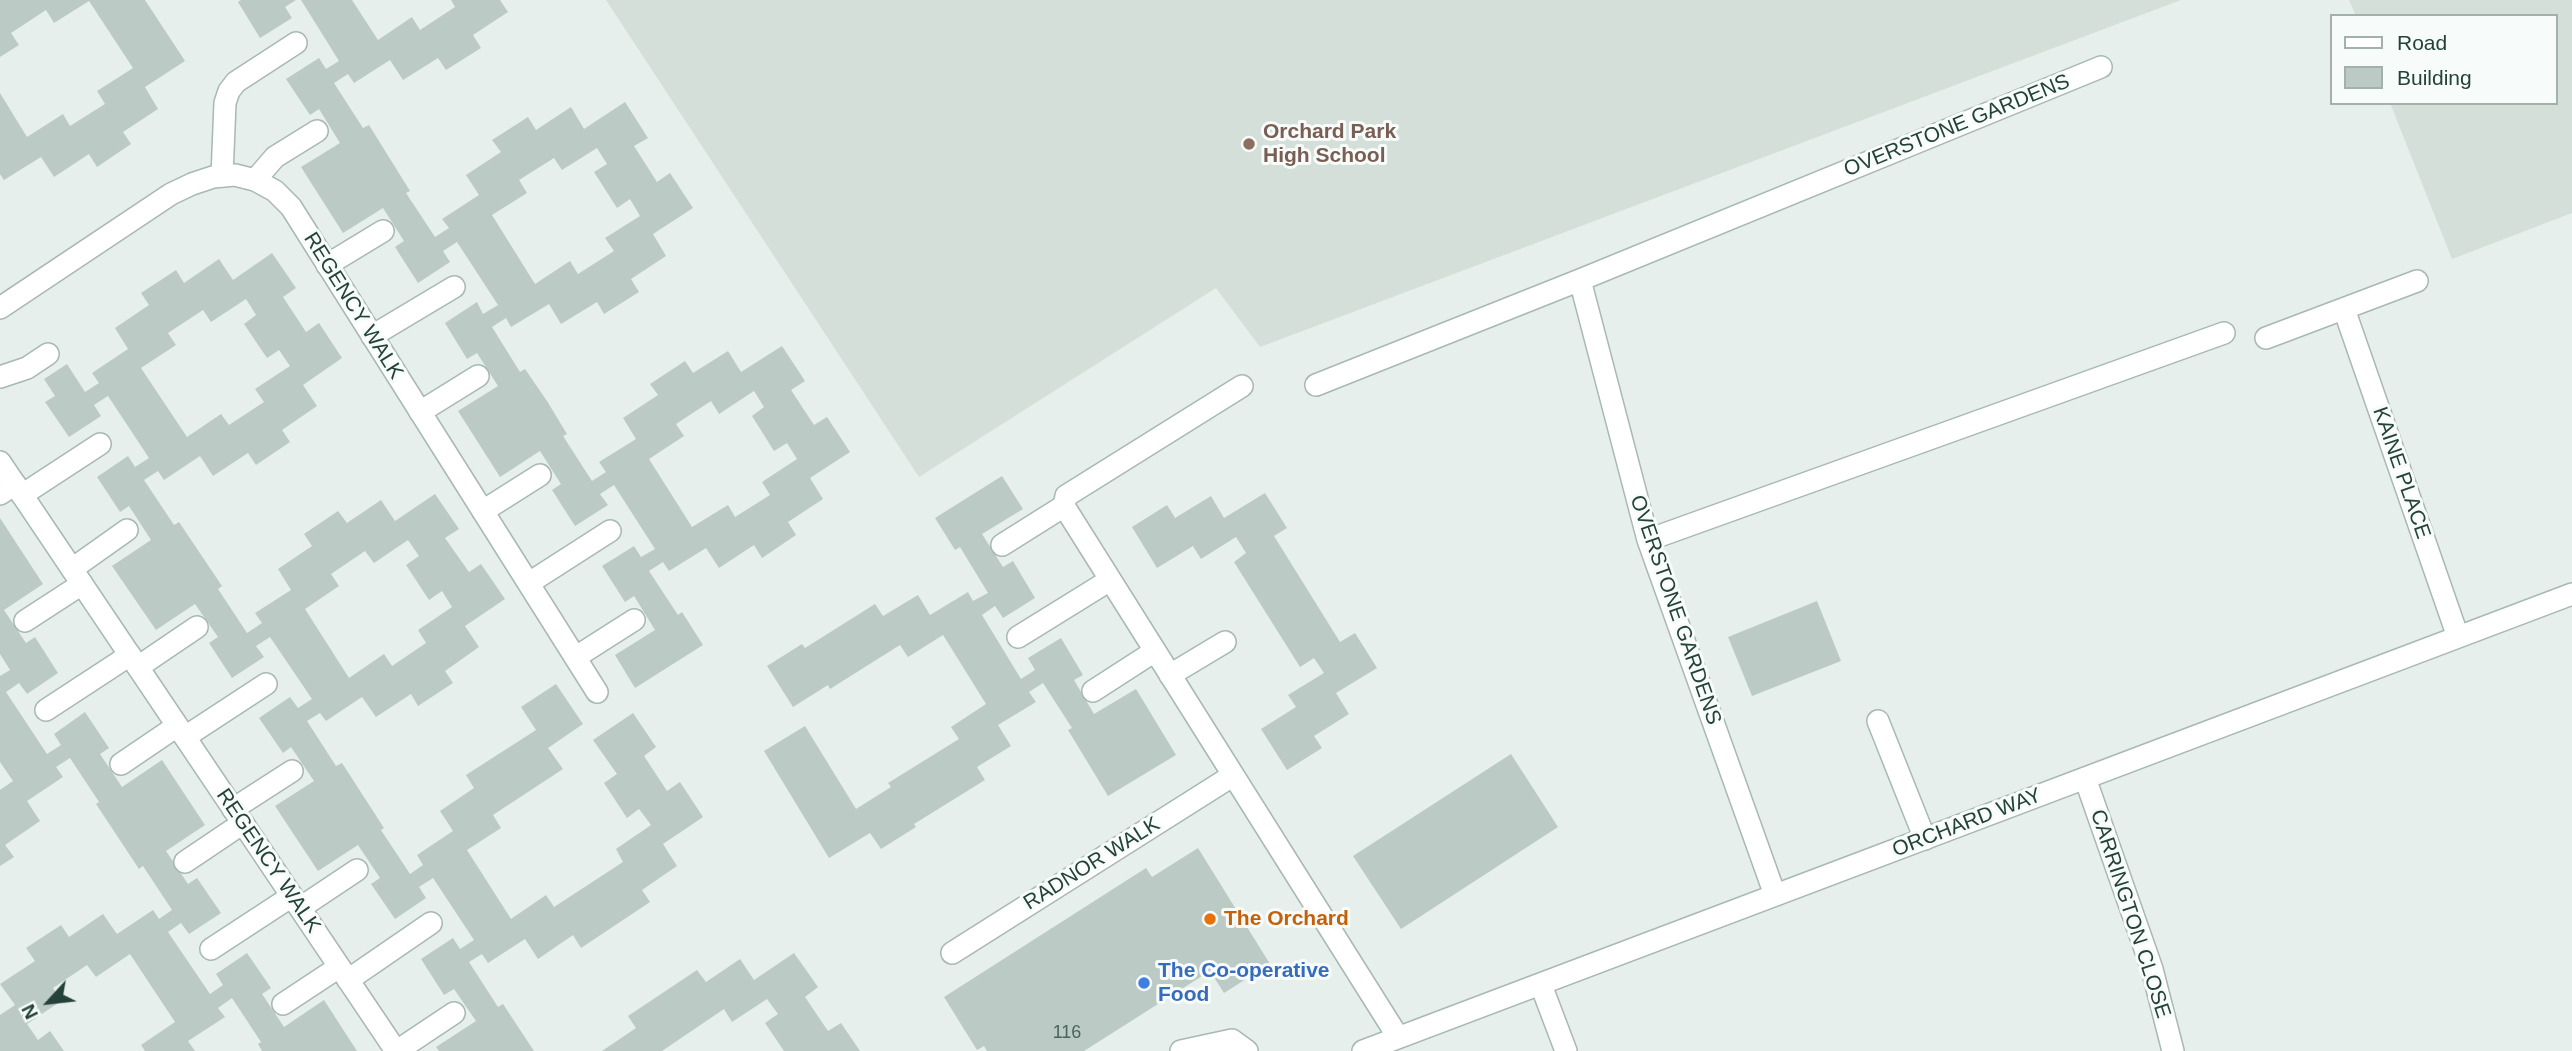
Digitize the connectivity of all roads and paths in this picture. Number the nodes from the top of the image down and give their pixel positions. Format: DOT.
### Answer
graph roads {
  1 [pos="296,43"];
  2 [pos="2101,67"];
  3 [pos="317,131"];
  4 [pos="222,176"];
  5 [pos="255,180"];
  6 [pos="383,230"];
  7 [pos="327,265"];
  8 [pos="1580,281"];
  9 [pos="2417,281"];
  10 [pos="454,287"];
  11 [pos="0,308"];
  12 [pos="2344,309"];
  13 [pos="2224,333"];
  14 [pos="372,336"];
  15 [pos="2266,338"];
  16 [pos="48,354"];
  17 [pos="478,376"];
  18 [pos="0,377"];
  19 [pos="1316,385"];
  20 [pos="1242,386"];
  21 [pos="420,412"];
  22 [pos="100,444"];
  23 [pos="0,462"];
  24 [pos="540,475"];
  25 [pos="12,491"];
  26 [pos="1065,501"];
  27 [pos="483,511"];
  28 [pos="127,530"];
  29 [pos="610,531"];
  30 [pos="1648,540"];
  31 [pos="1002,545"];
  32 [pos="77,576"];
  33 [pos="1110,580"];
  34 [pos="529,583"];
  35 [pos="2572,594"];
  36 [pos="634,620"];
  37 [pos="25,621"];
  38 [pos="197,628"];
  39 [pos="1018,637"];
  40 [pos="2458,637"];
  41 [pos="1225,642"];
  42 [pos="1155,652"];
  43 [pos="576,657"];
  44 [pos="134,661"];
  45 [pos="1170,675"];
  46 [pos="266,684"];
  47 [pos="1093,691"];
  48 [pos="597,692"];
  49 [pos="46,710"];
  50 [pos="1878,720"];
  51 [pos="181,731"];
  52 [pos="121,764"];
  53 [pos="292,771"];
  54 [pos="1232,776"];
  55 [pos="2085,778"];
  56 [pos="238,816"];
  57 [pos="1925,839"];
  58 [pos="185,862"];
  59 [pos="358,870"];
  60 [pos="1775,895"];
  61 [pos="296,902"];
  62 [pos="432,923"];
  63 [pos="211,949"];
  64 [pos="952,953"];
  65 [pos="344,973"];
  66 [pos="1541,985"];
  67 [pos="283,1004"];
  68 [pos="454,1013"];
  69 [pos="1398,1037"];
  70 [pos="397,1051"];
  71 [pos="1181,1051"];
  72 [pos="1247,1051"];
  73 [pos="1363,1051"];
  74 [pos="1566,1051"];
  75 [pos="2173,1051"];
  1 -- 4 [label="street"];
  2 -- 8 [label="street, OVERSTONE GARDENS"];
  3 -- 5 [label="street"];
  4 -- 5 [label="street, REGENCY WALK"];
  4 -- 11 [label="street, REGENCY WALK"];
  5 -- 7 [label="street, REGENCY WALK"];
  6 -- 7 [label="street"];
  7 -- 14 [label="street, REGENCY WALK"];
  8 -- 19 [label="street, OVERSTONE GARDENS"];
  8 -- 30 [label="street, OVERSTONE GARDENS"];
  9 -- 12 [label="street"];
  10 -- 14 [label="street"];
  12 -- 15 [label="street"];
  12 -- 40 [label="street, KAINE PLACE"];
  13 -- 30 [label="street"];
  14 -- 21 [label="street, REGENCY WALK"];
  16 -- 18 [label="street"];
  17 -- 21 [label="street"];
  20 -- 26 [label="street"];
  21 -- 27 [label="street, REGENCY WALK"];
  22 -- 25 [label="street"];
  23 -- 25 [label="street, REGENCY WALK"];
  24 -- 27 [label="street"];
  25 -- 32 [label="street, REGENCY WALK"];
  26 -- 31 [label="street"];
  26 -- 33 [label="street"];
  27 -- 34 [label="street, REGENCY WALK"];
  28 -- 32 [label="street"];
  29 -- 34 [label="street"];
  30 -- 60 [label="street, OVERSTONE GARDENS"];
  32 -- 37 [label="street"];
  32 -- 44 [label="street, REGENCY WALK"];
  33 -- 39 [label="street"];
  33 -- 42 [label="street"];
  34 -- 43 [label="street, REGENCY WALK"];
  35 -- 40 [label="street, ORCHARD WAY"];
  36 -- 43 [label="street"];
  38 -- 44 [label="street"];
  40 -- 55 [label="street, ORCHARD WAY"];
  41 -- 45 [label="street"];
  42 -- 45 [label="street"];
  42 -- 47 [label="street"];
  43 -- 48 [label="street, REGENCY WALK"];
  44 -- 49 [label="street"];
  44 -- 51 [label="street, REGENCY WALK"];
  45 -- 54 [label="street"];
  46 -- 51 [label="street"];
  50 -- 57 [label="street"];
  51 -- 52 [label="street"];
  51 -- 56 [label="street, REGENCY WALK"];
  53 -- 56 [label="street"];
  54 -- 64 [label="street, RADNOR WALK"];
  54 -- 69 [label="street"];
  55 -- 57 [label="street, ORCHARD WAY"];
  55 -- 75 [label="street, CARRINGTON CLOSE"];
  56 -- 58 [label="street"];
  56 -- 61 [label="street, REGENCY WALK"];
  57 -- 60 [label="street, ORCHARD WAY"];
  59 -- 61 [label="street"];
  60 -- 66 [label="street, ORCHARD WAY"];
  61 -- 63 [label="street"];
  61 -- 65 [label="street, REGENCY WALK"];
  62 -- 65 [label="street"];
  65 -- 67 [label="street"];
  65 -- 70 [label="street, REGENCY WALK"];
  66 -- 69 [label="street, ORCHARD WAY"];
  66 -- 74 [label="street"];
  68 -- 70 [label="street"];
  69 -- 73 [label="street, ORCHARD WAY"];
  71 -- 72 [label="street"];
}
